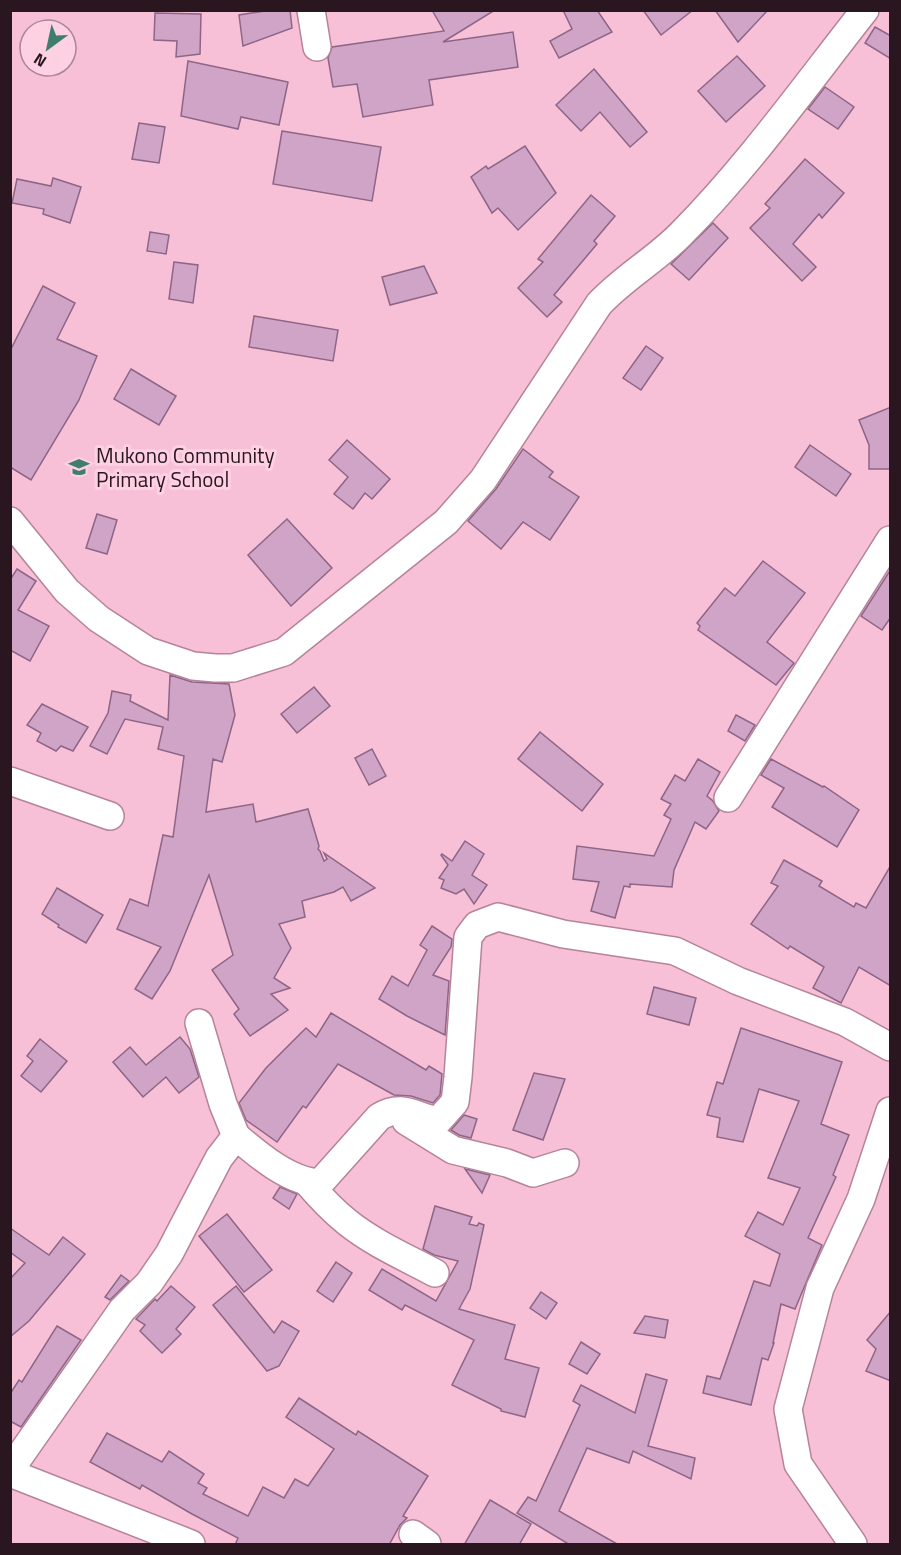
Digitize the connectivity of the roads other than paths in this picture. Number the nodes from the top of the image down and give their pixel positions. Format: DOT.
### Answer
graph roads {
  1 [pos="311,10"];
  2 [pos="866,10"];
  3 [pos="317,47"];
  4 [pos="10,521"];
  5 [pos="891,540"];
  6 [pos="10,781"];
  7 [pos="728,798"];
  8 [pos="110,816"];
  9 [pos="200,1023"];
  10 [pos="891,1047"];
  11 [pos="390,1110"];
  12 [pos="891,1111"];
  13 [pos="236,1136"];
  14 [pos="565,1163"];
  15 [pos="307,1182"];
  16 [pos="435,1273"];
  17 [pos="10,1472"];
  18 [pos="191,1545"];
  19 [pos="853,1545"];
  1 -- 3 [label="street"];
  2 -- 4 [label="street"];
  5 -- 7 [label="street"];
  6 -- 8 [label="street"];
  9 -- 13 [label="street"];
  10 -- 11 [label="street"];
  11 -- 14 [label="street"];
  11 -- 15 [label="street"];
  12 -- 19 [label="street"];
  13 -- 15 [label="street"];
  13 -- 17 [label="street"];
  15 -- 16 [label="street"];
  17 -- 18 [label="street"];
}
